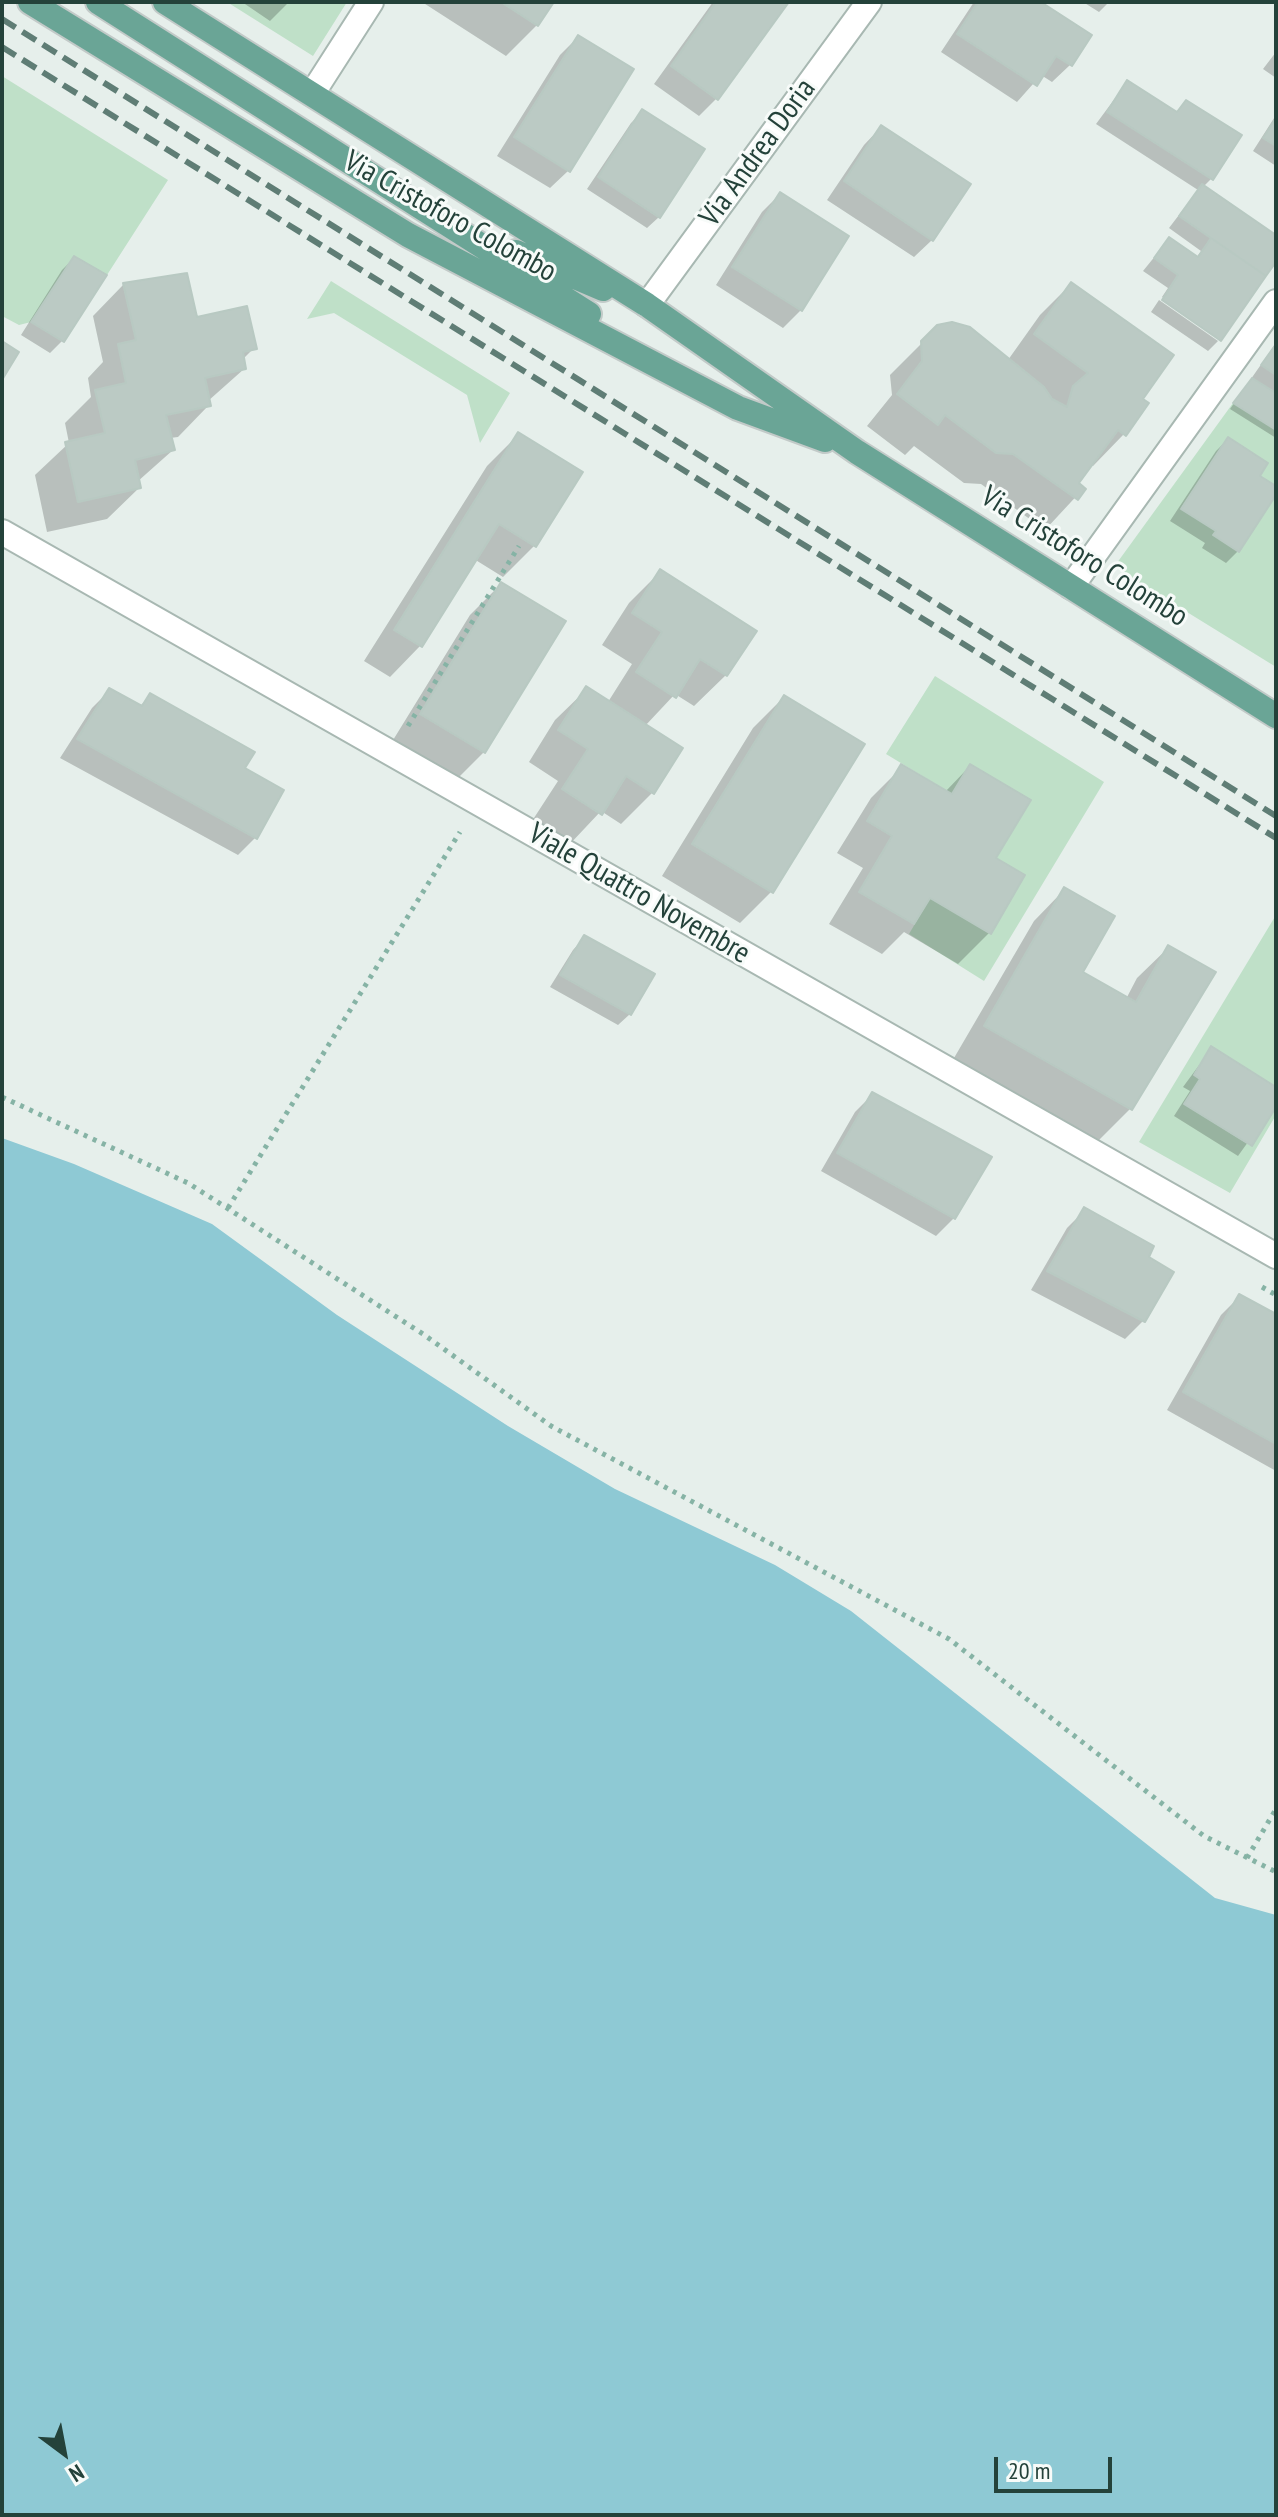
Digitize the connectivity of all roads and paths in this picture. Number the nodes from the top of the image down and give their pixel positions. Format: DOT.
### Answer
graph roads {
  1 [pos="30,2"];
  2 [pos="98,2"];
  3 [pos="165,2"];
  4 [pos="371,2"];
  5 [pos="869,2"];
  6 [pos="312,94"];
  7 [pos="425,210"];
  8 [pos="1276,302"];
  9 [pos="647,305"];
  10 [pos="738,408"];
  11 [pos="857,452"];
  12 [pos="2,532"];
  13 [pos="519,546"];
  14 [pos="1071,587"];
  15 [pos="1276,716"];
  16 [pos="402,736"];
  17 [pos="460,832"];
  18 [pos="2,1097"];
  19 [pos="228,1208"];
  20 [pos="1276,1256"];
  21 [pos="1276,1809"];
  22 [pos="1247,1858"];
  23 [pos="1276,1872"];
  1 -- 10 [label="main road, Via Cristoforo Colombo"];
  2 -- 7 [label="main road"];
  3 -- 6 [label="main road, Via Cristoforo Colombo"];
  4 -- 6 [label="street"];
  5 -- 9 [label="street, Via Andrea Doria"];
  6 -- 9 [label="main road, Via Cristoforo Colombo"];
  7 -- 9 [label="main road"];
  7 -- 10 [label="main road"];
  8 -- 14 [label="street"];
  9 -- 11 [label="main road, Via Cristoforo Colombo"];
  10 -- 11 [label="main road, Via Cristoforo Colombo"];
  11 -- 14 [label="main road, Via Cristoforo Colombo"];
  12 -- 20 [label="street, Viale Quattro Novembre"];
  13 -- 16 [label="path"];
  14 -- 15 [label="main road, Via Cristoforo Colombo"];
  17 -- 19 [label="path"];
  18 -- 19 [label="path"];
  19 -- 22 [label="path"];
  21 -- 22 [label="path"];
  22 -- 23 [label="path"];
}
